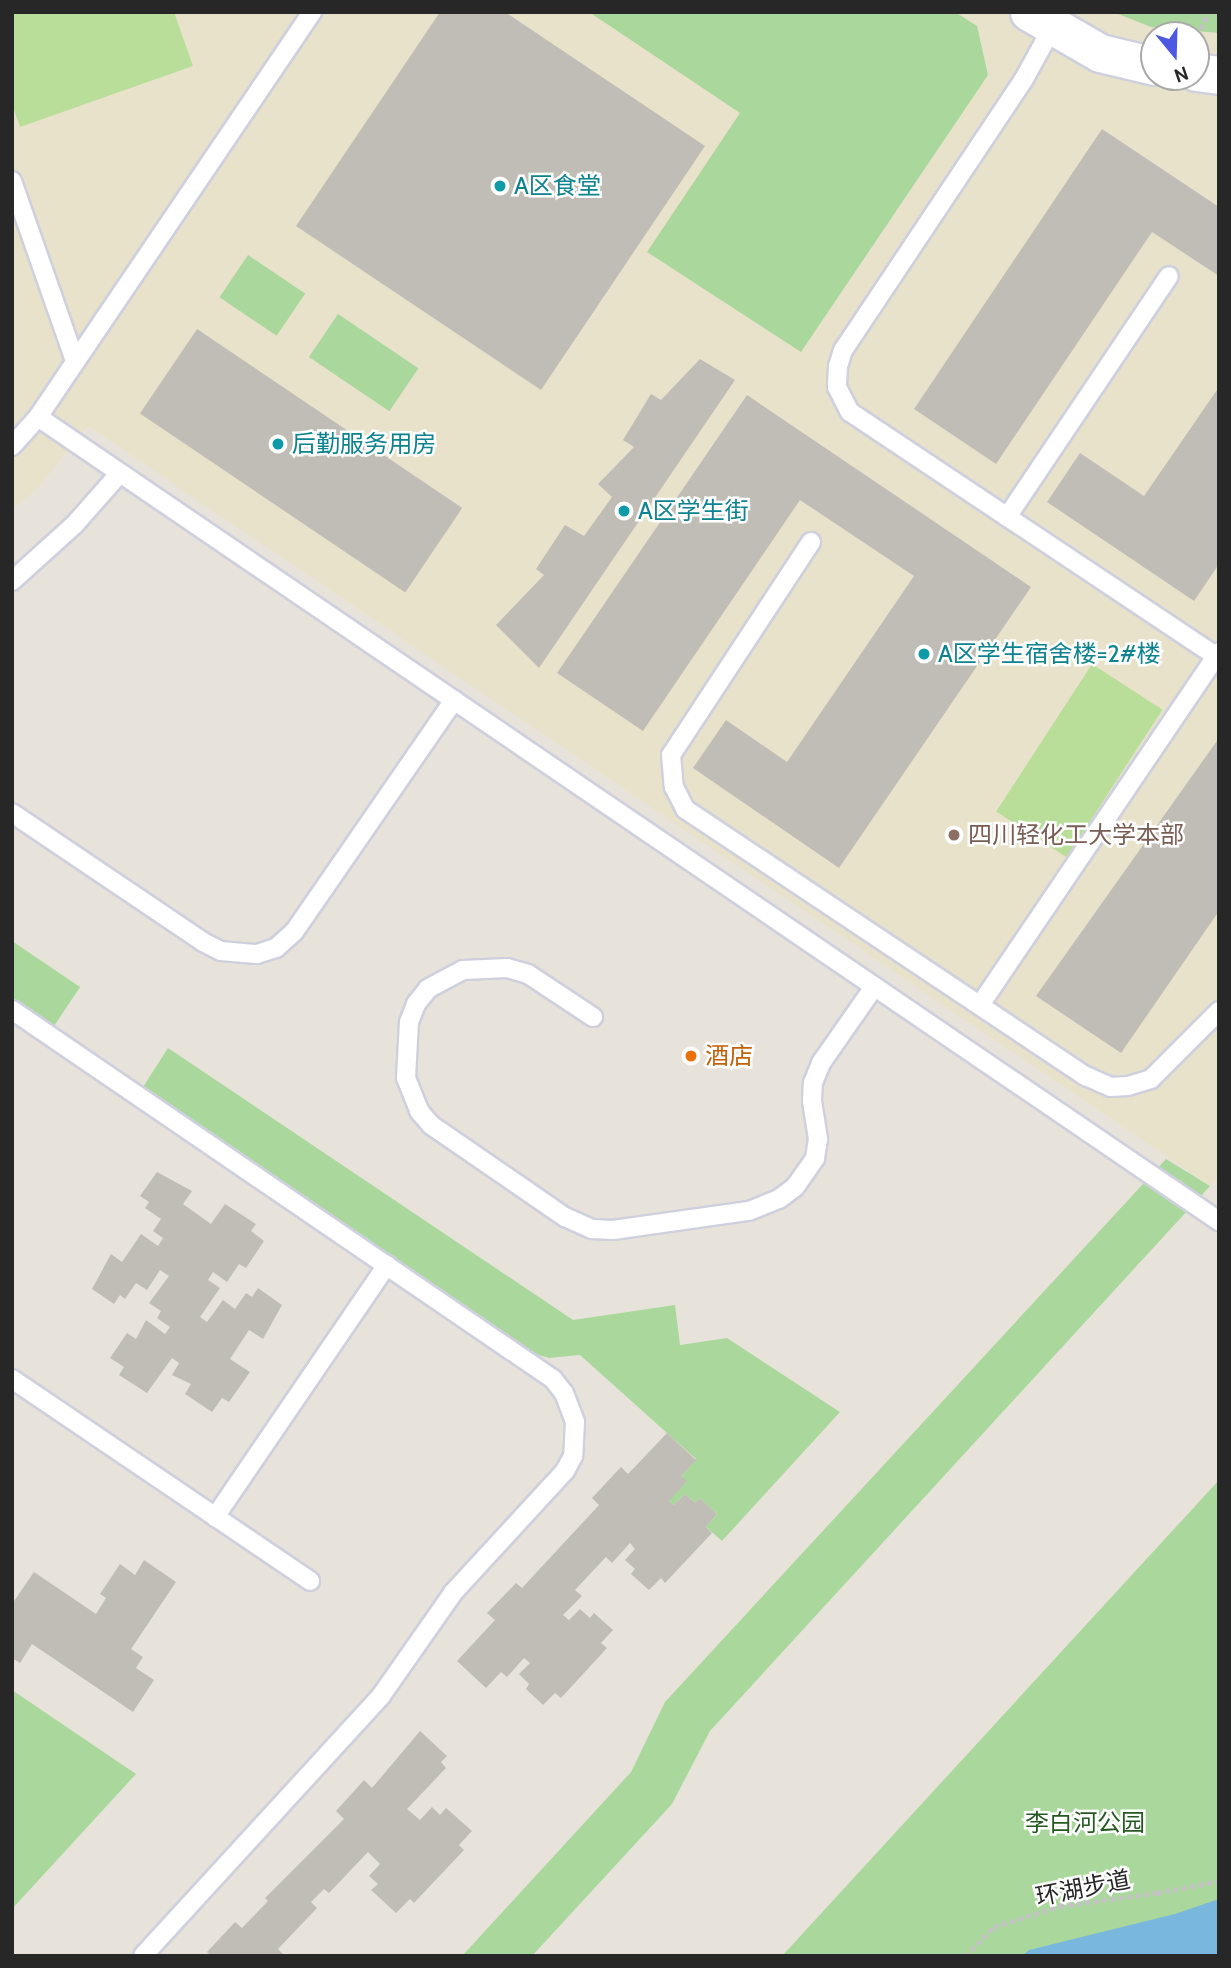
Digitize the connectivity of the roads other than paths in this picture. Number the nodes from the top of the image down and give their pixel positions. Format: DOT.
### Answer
graph roads {
  1 [pos="312,12"];
  2 [pos="1041,20"];
  3 [pos="1140,63"];
  4 [pos="12,181"];
  5 [pos="1169,276"];
  6 [pos="75,361"];
  7 [pos="38,416"];
  8 [pos="12,446"];
  9 [pos="120,473"];
  10 [pos="1007,517"];
  11 [pos="811,542"];
  12 [pos="12,581"];
  13 [pos="1217,654"];
  14 [pos="454,700"];
  15 [pos="12,813"];
  16 [pos="874,987"];
  17 [pos="980,1005"];
  18 [pos="12,1010"];
  19 [pos="1219,1011"];
  20 [pos="593,1017"];
  21 [pos="1219,1221"];
  22 [pos="387,1265"];
  23 [pos="12,1379"];
  24 [pos="215,1517"];
  25 [pos="310,1581"];
  26 [pos="143,1956"];
  1 -- 6 [label="lane"];
  2 -- 3 [label="street"];
  2 -- 10 [label="lane"];
  4 -- 6 [label="lane"];
  5 -- 10 [label="lane"];
  6 -- 7 [label="lane"];
  7 -- 8 [label="lane"];
  7 -- 9 [label="lane"];
  9 -- 12 [label="lane"];
  9 -- 14 [label="lane"];
  10 -- 13 [label="lane"];
  11 -- 17 [label="lane"];
  13 -- 17 [label="lane"];
  14 -- 15 [label="lane"];
  14 -- 16 [label="lane"];
  16 -- 20 [label="lane"];
  16 -- 21 [label="lane"];
  17 -- 19 [label="lane"];
  18 -- 22 [label="lane"];
  22 -- 24 [label="lane"];
  22 -- 26 [label="lane"];
  23 -- 24 [label="lane"];
  24 -- 25 [label="lane"];
}
